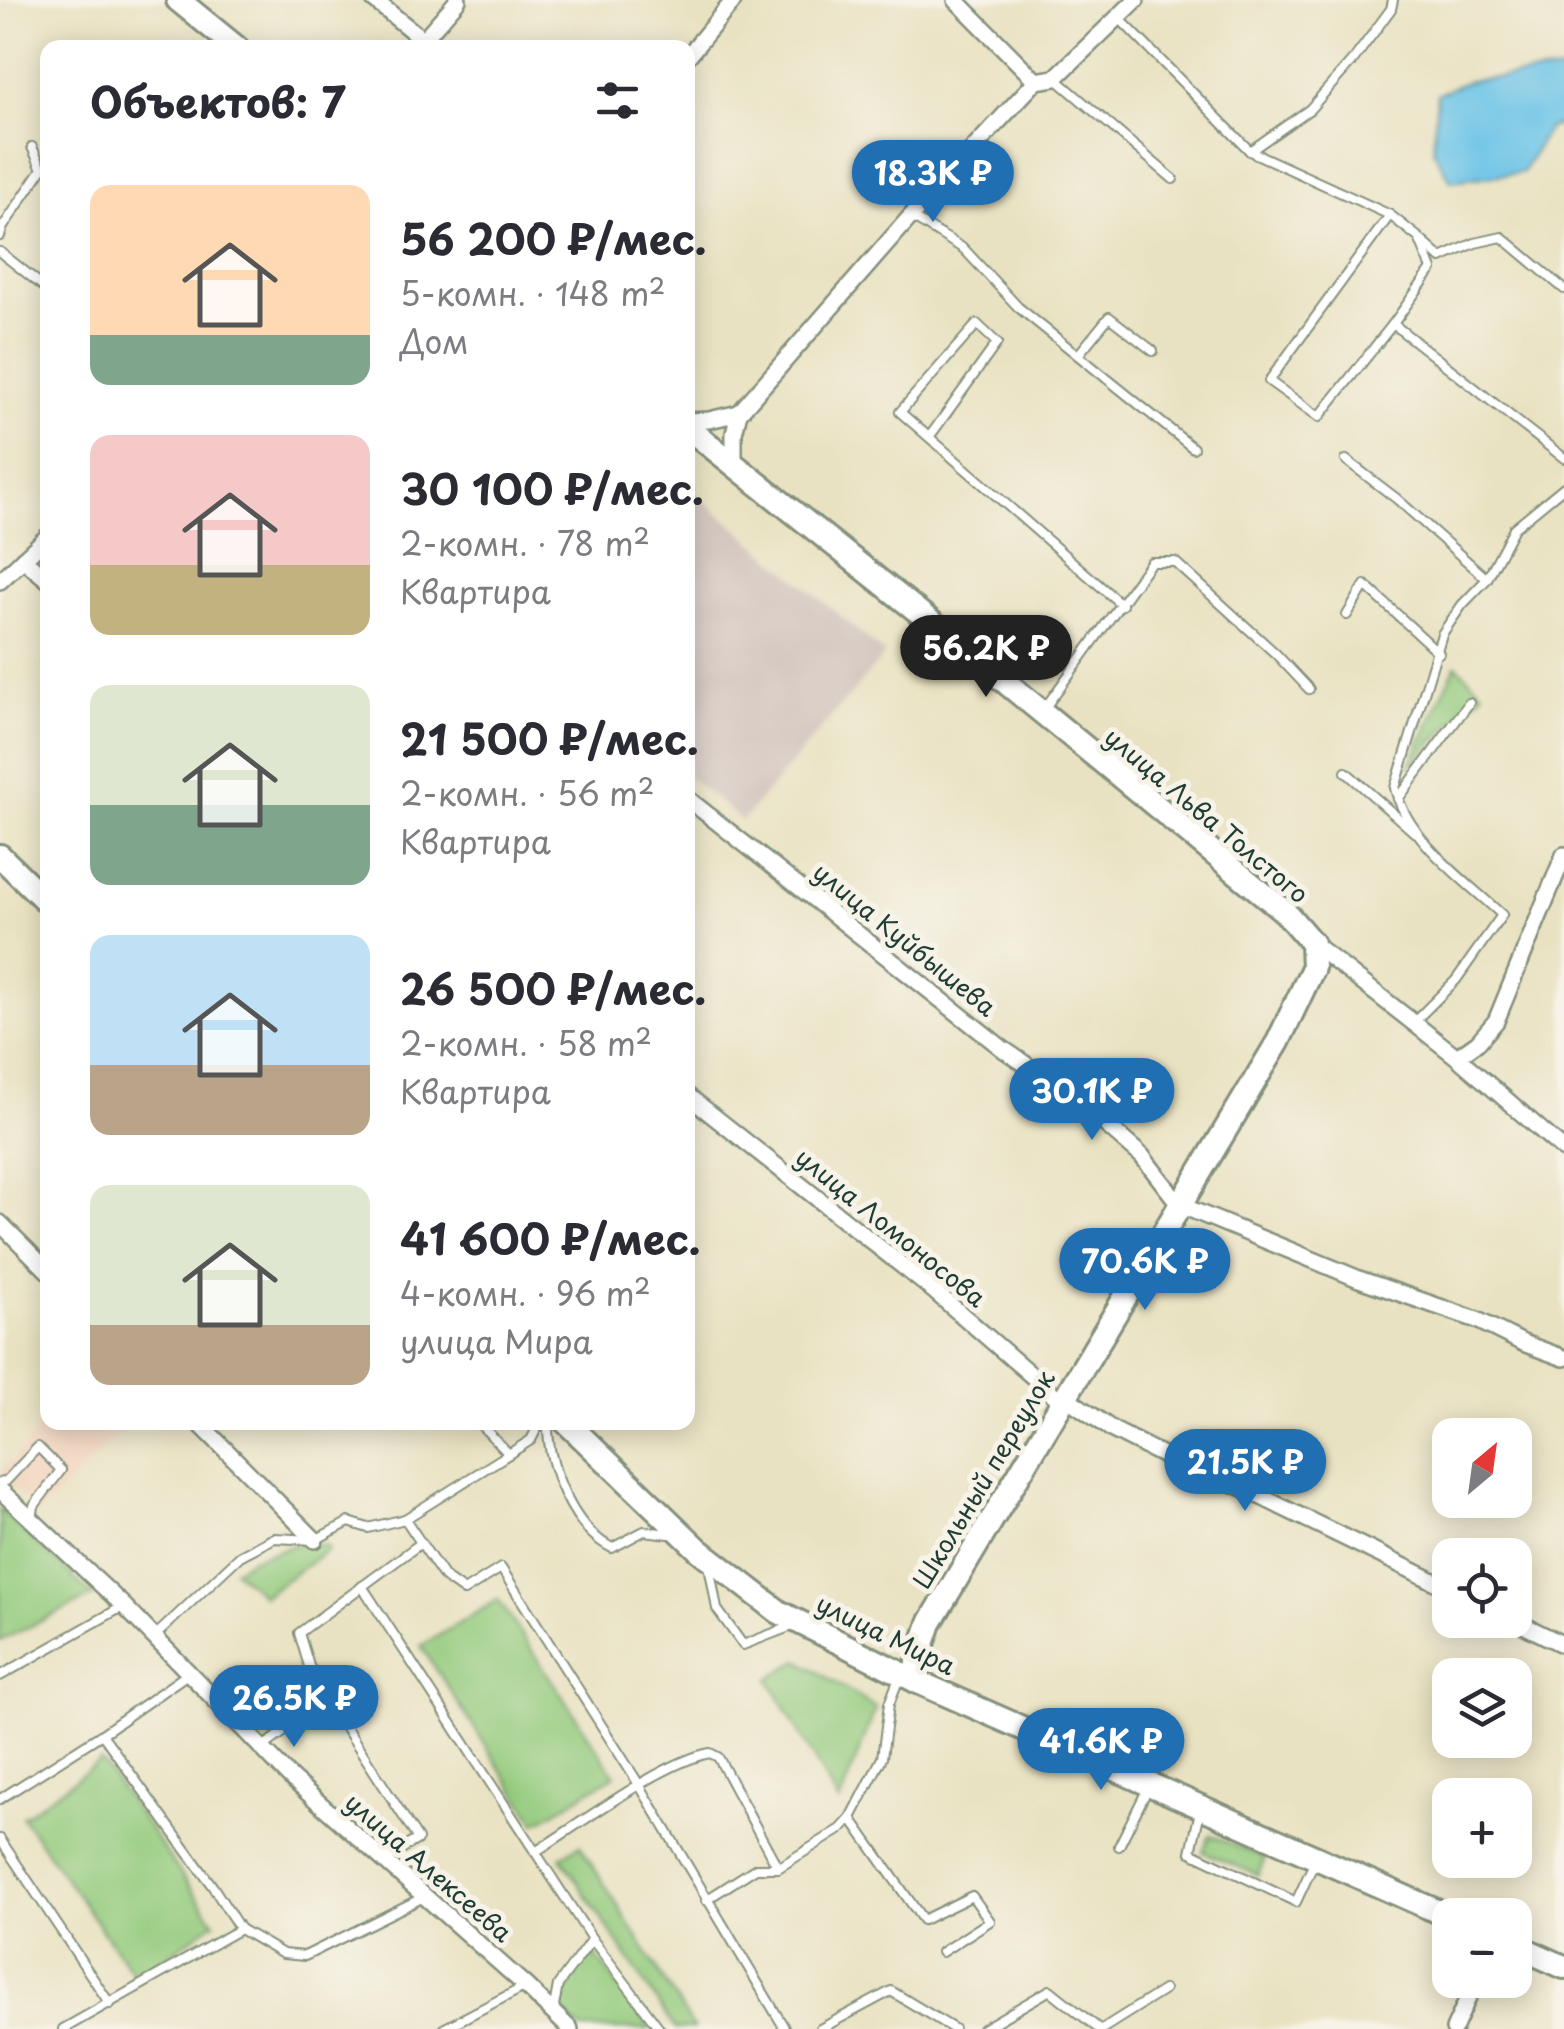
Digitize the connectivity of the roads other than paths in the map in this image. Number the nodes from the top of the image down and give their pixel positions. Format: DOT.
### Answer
graph roads {
  1 [pos="178,0"];
  2 [pos="374,0"];
  3 [pos="458,0"];
  4 [pos="734,0"];
  5 [pos="956,0"];
  6 [pos="1121,0"];
  7 [pos="1136,0"];
  8 [pos="1393,0"];
  9 [pos="1118,18"];
  10 [pos="227,40"];
  11 [pos="415,40"];
  12 [pos="423,40"];
  13 [pos="695,47"];
  14 [pos="1055,78"];
  15 [pos="1036,82"];
  16 [pos="32,147"];
  17 [pos="1250,151"];
  18 [pos="40,165"];
  19 [pos="40,172"];
  20 [pos="1173,179"];
  21 [pos="1390,215"];
  22 [pos="910,216"];
  23 [pos="1419,238"];
  24 [pos="0,240"];
  25 [pos="0,252"];
  26 [pos="10,258"];
  27 [pos="40,283"];
  28 [pos="1564,289"];
  29 [pos="1393,324"];
  30 [pos="1153,351"];
  31 [pos="1078,355"];
  32 [pos="739,412"];
  33 [pos="695,423"];
  34 [pos="695,430"];
  35 [pos="930,436"];
  36 [pos="1193,448"];
  37 [pos="1564,458"];
  38 [pos="1346,460"];
  39 [pos="734,465"];
  40 [pos="1564,486"];
  41 [pos="40,543"];
  42 [pos="23,559"];
  43 [pos="40,573"];
  44 [pos="1487,579"];
  45 [pos="0,581"];
  46 [pos="1122,605"];
  47 [pos="1346,614"];
  48 [pos="1439,652"];
  49 [pos="1309,689"];
  50 [pos="1469,704"];
  51 [pos="1042,712"];
  52 [pos="1346,772"];
  53 [pos="1398,799"];
  54 [pos="695,805"];
  55 [pos="1422,838"];
  56 [pos="1564,855"];
  57 [pos="0,856"];
  58 [pos="40,895"];
  59 [pos="1312,943"];
  60 [pos="1413,1023"];
  61 [pos="1457,1057"];
  62 [pos="695,1102"];
  63 [pos="1564,1150"];
  64 [pos="1180,1205"];
  65 [pos="0,1223"];
  66 [pos="40,1263"];
  67 [pos="1564,1358"];
  68 [pos="1063,1399"];
  69 [pos="206,1430"];
  70 [pos="486,1430"];
  71 [pos="536,1430"];
  72 [pos="549,1430"];
  73 [pos="574,1430"];
  74 [pos="509,1454"];
  75 [pos="0,1486"];
  76 [pos="405,1519"];
  77 [pos="32,1520"];
  78 [pos="315,1540"];
  79 [pos="421,1544"];
  80 [pos="703,1553"];
  81 [pos="1432,1581"];
  82 [pos="362,1586"];
  83 [pos="124,1606"];
  84 [pos="801,1623"];
  85 [pos="1532,1629"];
  86 [pos="155,1636"];
  87 [pos="1564,1645"];
  88 [pos="188,1672"];
  89 [pos="0,1676"];
  90 [pos="909,1678"];
  91 [pos="328,1700"];
  92 [pos="102,1734"];
  93 [pos="261,1749"];
  94 [pos="640,1786"];
  95 [pos="1149,1786"];
  96 [pos="0,1799"];
  97 [pos="1201,1807"];
  98 [pos="851,1818"];
  99 [pos="0,1839"];
  100 [pos="1119,1846"];
  101 [pos="535,1852"];
  102 [pos="1316,1859"];
  103 [pos="383,1860"];
  104 [pos="778,1868"];
  105 [pos="424,1897"];
  106 [pos="706,1900"];
  107 [pos="1432,1909"];
  108 [pos="240,1929"];
  109 [pos="592,1939"];
  110 [pos="942,1952"];
  111 [pos="1532,1953"];
  112 [pos="1564,1967"];
  113 [pos="526,1986"];
  114 [pos="1164,1990"];
  115 [pos="1468,1998"];
  116 [pos="110,2004"];
  117 [pos="552,2012"];
  118 [pos="448,2028"];
  119 [pos="63,2029"];
  120 [pos="570,2029"];
  121 [pos="660,2029"];
  122 [pos="785,2029"];
  123 [pos="820,2029"];
  124 [pos="954,2029"];
  125 [pos="984,2029"];
  126 [pos="1100,2029"];
  127 [pos="1454,2029"];
  1 -- 10 [label="street"];
  2 -- 11 [label="street"];
  3 -- 12 [label="street"];
  4 -- 13 [label="street"];
  5 -- 15 [label="street"];
  6 -- 9 [label="street"];
  7 -- 9 [label="street"];
  8 -- 17 [label="lane"];
  9 -- 14 [label="street"];
  9 -- 17 [label="lane"];
  14 -- 15 [label="street"];
  14 -- 20 [label="lane"];
  15 -- 22 [label="street"];
  16 -- 18 [label="lane"];
  17 -- 21 [label="lane"];
  19 -- 24 [label="lane"];
  21 -- 23 [label="lane"];
  21 -- 29 [label="lane"];
  22 -- 31 [label="lane"];
  22 -- 32 [label="street"];
  23 -- 28 [label="lane"];
  23 -- 29 [label="lane"];
  24 -- 26 [label="lane"];
  25 -- 26 [label="lane"];
  26 -- 27 [label="lane"];
  29 -- 37 [label="lane"];
  30 -- 31 [label="lane"];
  31 -- 36 [label="lane"];
  32 -- 33 [label="street, улица Льва Толстого"];
  32 -- 39 [label="street"];
  34 -- 39 [label="street, улица Льва Толстого"];
  35 -- 35 [label="lane"];
  35 -- 46 [label="lane"];
  38 -- 44 [label="lane"];
  39 -- 51 [label="street, улица Льва Толстого"];
  40 -- 44 [label="lane"];
  41 -- 42 [label="street"];
  42 -- 43 [label="street"];
  42 -- 45 [label="street"];
  44 -- 48 [label="lane"];
  46 -- 49 [label="lane"];
  46 -- 51 [label="lane"];
  47 -- 48 [label="lane"];
  48 -- 53 [label="lane"];
  50 -- 53 [label="lane"];
  51 -- 59 [label="street, улица Льва Толстого"];
  52 -- 55 [label="lane"];
  53 -- 55 [label="lane"];
  54 -- 64 [label="street, улица Куйбышева"];
  55 -- 60 [label="lane"];
  56 -- 61 [label="street"];
  57 -- 58 [label="street"];
  59 -- 60 [label="street, улица Льва Толстого"];
  59 -- 64 [label="street, Школьный переулок"];
  60 -- 61 [label="street, улица Льва Толстого"];
  61 -- 63 [label="street, улица Льва Толстого"];
  62 -- 68 [label="street, улица Ломоносова"];
  64 -- 67 [label="street"];
  64 -- 68 [label="street, Школьный переулок"];
  65 -- 66 [label="street"];
  68 -- 81 [label="street, улица Ломоносова"];
  68 -- 90 [label="street, Школьный переулок"];
  69 -- 78 [label="street"];
  70 -- 74 [label="lane"];
  71 -- 74 [label="lane"];
  72 -- 80 [label="lane"];
  73 -- 80 [label="street, улица Мира"];
  74 -- 76 [label="lane"];
  75 -- 77 [label="street, улица Алексеева"];
  75 -- 77 [label="lane"];
  76 -- 78 [label="lane"];
  76 -- 79 [label="lane"];
  77 -- 83 [label="street, улица Алексеева"];
  78 -- 86 [label="lane"];
  79 -- 82 [label="lane"];
  79 -- 94 [label="lane"];
  80 -- 84 [label="street, улица Мира"];
  80 -- 84 [label="lane"];
  82 -- 91 [label="lane"];
  82 -- 101 [label="lane"];
  83 -- 86 [label="street, улица Алексеева"];
  83 -- 89 [label="lane"];
  84 -- 90 [label="street, улица Мира"];
  85 -- 87 [label="street"];
  86 -- 88 [label="street, улица Алексеева"];
  88 -- 92 [label="lane"];
  88 -- 93 [label="street, улица Алексеева"];
  90 -- 95 [label="street, улица Мира"];
  90 -- 98 [label="lane"];
  91 -- 93 [label="lane"];
  91 -- 103 [label="lane"];
  92 -- 96 [label="lane"];
  92 -- 108 [label="lane"];
  93 -- 103 [label="street, улица Алексеева"];
  94 -- 101 [label="lane"];
  94 -- 104 [label="lane"];
  94 -- 106 [label="lane"];
  95 -- 97 [label="street, улица Мира"];
  95 -- 100 [label="lane"];
  97 -- 102 [label="street, улица Мира"];
  97 -- 102 [label="lane"];
  98 -- 104 [label="lane"];
  98 -- 110 [label="lane"];
  99 -- 116 [label="lane"];
  101 -- 109 [label="lane"];
  102 -- 107 [label="street, улица Мира"];
  103 -- 105 [label="street, улица Алексеева"];
  104 -- 106 [label="lane"];
  105 -- 108 [label="lane"];
  105 -- 113 [label="street, улица Алексеева"];
  106 -- 122 [label="lane"];
  108 -- 116 [label="lane"];
  109 -- 117 [label="lane"];
  109 -- 121 [label="lane"];
  111 -- 112 [label="street"];
  113 -- 117 [label="street, улица Алексеева"];
  113 -- 118 [label="lane"];
  114 -- 126 [label="lane"];
  115 -- 127 [label="street"];
  116 -- 119 [label="lane"];
  117 -- 120 [label="street, улица Алексеева"];
  123 -- 124 [label="lane"];
  125 -- 126 [label="lane"];
}
